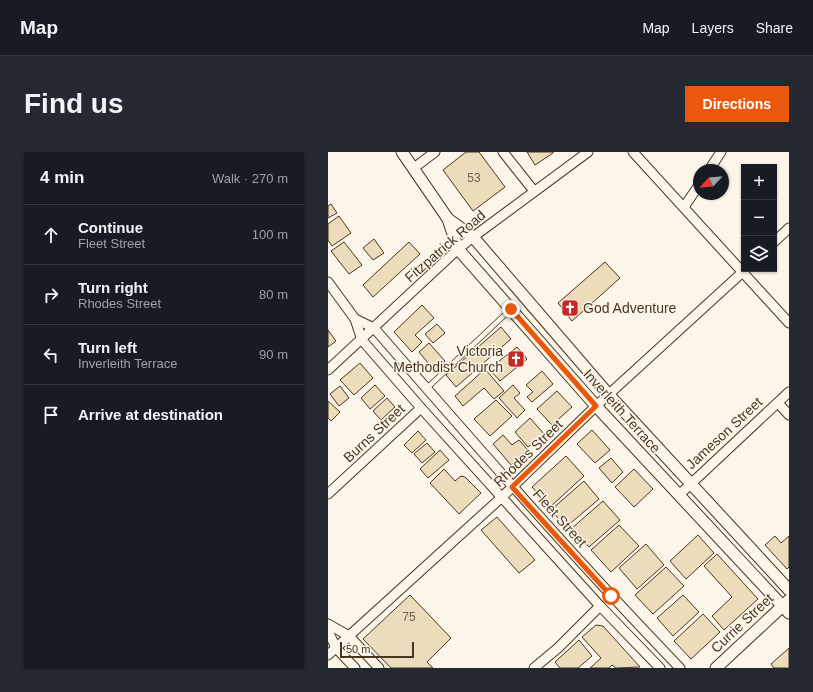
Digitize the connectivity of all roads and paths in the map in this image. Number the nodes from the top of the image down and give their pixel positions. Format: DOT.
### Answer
graph roads {
  1 [pos="402,152"];
  2 [pos="435,152"];
  3 [pos="503,152"];
  4 [pos="588,152"];
  5 [pos="633,152"];
  6 [pos="721,152"];
  7 [pos="713,164"];
  8 [pos="414,168"];
  9 [pos="534,191"];
  10 [pos="693,194"];
  11 [pos="684,207"];
  12 [pos="448,219"];
  13 [pos="789,228"];
  14 [pos="473,237"];
  15 [pos="777,239"];
  16 [pos="458,249"];
  17 [pos="741,267"];
  18 [pos="742,272"];
  19 [pos="746,272"];
  20 [pos="328,282"];
  21 [pos="511,309"];
  22 [pos="355,319"];
  23 [pos="789,323"];
  24 [pos="374,328"];
  25 [pos="362,340"];
  26 [pos="328,370"];
  27 [pos="427,388"];
  28 [pos="789,392"];
  29 [pos="609,395"];
  30 [pos="778,403"];
  31 [pos="596,406"];
  32 [pos="421,408"];
  33 [pos="789,415"];
  34 [pos="691,484"];
  35 [pos="512,487"];
  36 [pos="328,494"];
  37 [pos="679,495"];
  38 [pos="502,497"];
  39 [pos="789,590"];
  40 [pos="600,606"];
  41 [pos="787,606"];
  42 [pos="328,624"];
  43 [pos="328,631"];
  44 [pos="349,636"];
  45 [pos="336,648"];
  46 [pos="328,655"];
  47 [pos="355,668"];
  48 [pos="379,668"];
  49 [pos="534,668"];
  50 [pos="660,668"];
  51 [pos="680,668"];
  52 [pos="716,668"];
  1 -- 8 [label="street, Inverleith Terrace"];
  2 -- 8 [label="street"];
  3 -- 9 [label="street"];
  4 -- 9 [label="street, Fitzpatrick Road"];
  5 -- 11 [label="street"];
  6 -- 7 [label="street"];
  8 -- 12 [label="street, Inverleith Terrace"];
  9 -- 14 [label="street, Fitzpatrick Road"];
  10 -- 11 [label="street"];
  11 -- 17 [label="street"];
  12 -- 14 [label="street, Inverleith Terrace"];
  12 -- 16 [label="street, Inverleith Terrace"];
  13 -- 15 [label="street"];
  14 -- 16 [label="street, Fitzpatrick Road"];
  14 -- 29 [label="street, Inverleith Terrace"];
  16 -- 21 [label="street, Inverleith Terrace"];
  16 -- 24 [label="street, Fitzpatrick Road"];
  18 -- 29 [label="street, Rhodes Street"];
  19 -- 23 [label="street"];
  20 -- 22 [label="street, Fleet Street"];
  21 -- 27 [label="lane"];
  21 -- 31 [label="street, Inverleith Terrace"];
  22 -- 24 [label="street, Fleet Street"];
  22 -- 25 [label="street, Fleet Street"];
  24 -- 25 [label="street, Fitzpatrick Road"];
  24 -- 27 [label="street, Fleet Street"];
  25 -- 26 [label="street, Fitzpatrick Road"];
  25 -- 32 [label="street, Fleet Street"];
  27 -- 35 [label="street, Fleet Street"];
  28 -- 30 [label="street, Jameson Street"];
  29 -- 31 [label="street, Rhodes Street"];
  29 -- 34 [label="street, Inverleith Terrace"];
  30 -- 33 [label="street"];
  30 -- 34 [label="street, Jameson Street"];
  31 -- 35 [label="street, Rhodes Street"];
  31 -- 37 [label="street, Inverleith Terrace"];
  32 -- 36 [label="street, Burns Street"];
  32 -- 38 [label="street, Fleet Street"];
  34 -- 37 [label="street, Jameson Street"];
  34 -- 39 [label="street, Inverleith Terrace"];
  35 -- 38 [label="street, Rhodes Street"];
  35 -- 51 [label="street, Fleet Street"];
  37 -- 41 [label="street, Inverleith Terrace"];
  38 -- 40 [label="street, Fleet Street"];
  38 -- 44 [label="street, Rhodes Street"];
  40 -- 49 [label="street"];
  40 -- 50 [label="street, Fleet Street"];
  41 -- 52 [label="street, Currie Street"];
  42 -- 44 [label="street"];
  43 -- 45 [label="street"];
  44 -- 45 [label="street, Rhodes Street"];
  44 -- 48 [label="street"];
  45 -- 46 [label="street, Rhodes Street"];
  45 -- 47 [label="street"];
}
